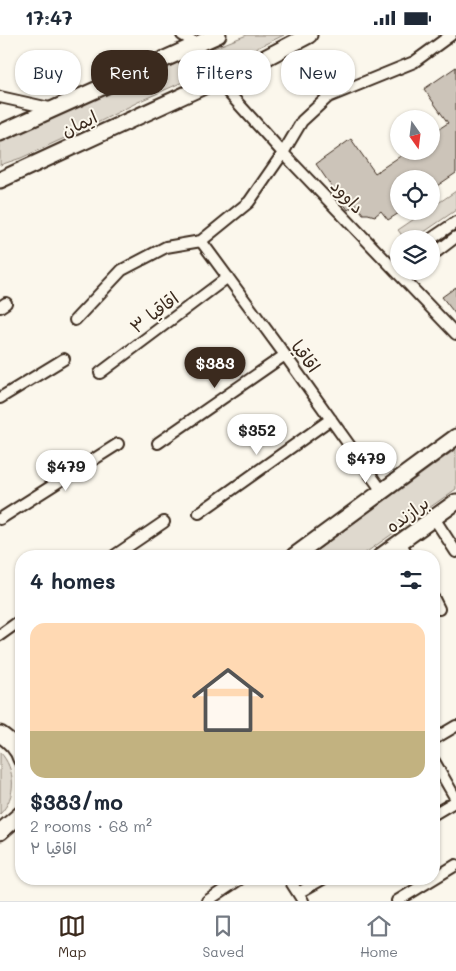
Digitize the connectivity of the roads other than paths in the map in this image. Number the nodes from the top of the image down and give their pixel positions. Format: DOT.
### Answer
graph roads {
  1 [pos="182,35"];
  2 [pos="218,35"];
  3 [pos="309,35"];
  4 [pos="451,35"];
  5 [pos="198,44"];
  6 [pos="271,55"];
  7 [pos="184,95"];
  8 [pos="231,95"];
  9 [pos="0,97"];
  10 [pos="55,109"];
  11 [pos="0,133"];
  12 [pos="283,153"];
  13 [pos="0,180"];
  14 [pos="456,221"];
  15 [pos="440,233"];
  16 [pos="456,237"];
  17 [pos="201,241"];
  18 [pos="440,249"];
  19 [pos="390,259"];
  20 [pos="228,277"];
  21 [pos="406,280"];
  22 [pos="408,283"];
  23 [pos="75,320"];
  24 [pos="456,334"];
  25 [pos="286,355"];
  26 [pos="64,359"];
  27 [pos="100,373"];
  28 [pos="0,397"];
  29 [pos="331,419"];
  30 [pos="456,437"];
  31 [pos="158,443"];
  32 [pos="118,444"];
  33 [pos="382,491"];
  34 [pos="456,502"];
  35 [pos="198,513"];
  36 [pos="434,518"];
  37 [pos="0,519"];
  38 [pos="164,522"];
  39 [pos="400,542"];
  40 [pos="123,550"];
  41 [pos="302,550"];
  42 [pos="389,550"];
  43 [pos="405,550"];
  44 [pos="456,552"];
  45 [pos="15,624"];
  46 [pos="0,635"];
  47 [pos="456,726"];
  48 [pos="0,734"];
  49 [pos="440,735"];
  50 [pos="15,748"];
  51 [pos="440,772"];
  52 [pos="456,800"];
  53 [pos="440,810"];
  54 [pos="15,819"];
  55 [pos="0,832"];
  56 [pos="456,865"];
  57 [pos="440,875"];
  58 [pos="231,885"];
  59 [pos="293,885"];
  60 [pos="315,885"];
  61 [pos="423,885"];
  62 [pos="300,897"];
  63 [pos="207,901"];
  64 [pos="397,901"];
  1 -- 5 [label="street"];
  2 -- 5 [label="main road, ایمان"];
  3 -- 6 [label="main road, ایمان"];
  4 -- 12 [label="street"];
  5 -- 10 [label="main road, ایمان"];
  7 -- 13 [label="main road, ایمان"];
  8 -- 12 [label="street, داوود"];
  9 -- 10 [label="street"];
  10 -- 11 [label="main road, ایمان"];
  12 -- 17 [label="street"];
  12 -- 19 [label="street, داوود"];
  14 -- 15 [label="street"];
  16 -- 18 [label="street"];
  17 -- 20 [label="street, اقاقیا"];
  17 -- 23 [label="street"];
  20 -- 25 [label="street, اقاقیا"];
  20 -- 27 [label="street, اقاقیا ۳"];
  21 -- 22 [label="street, داوود"];
  22 -- 24 [label="street, داوود"];
  25 -- 29 [label="street, اقاقیا"];
  25 -- 31 [label="street"];
  26 -- 28 [label="street"];
  29 -- 33 [label="street, اقاقیا"];
  29 -- 35 [label="street"];
  30 -- 33 [label="main road, برازنده"];
  32 -- 37 [label="street"];
  33 -- 41 [label="main road, برازنده"];
  34 -- 36 [label="main road, برازنده"];
  36 -- 39 [label="main road, برازنده"];
  36 -- 44 [label="street"];
  38 -- 40 [label="street"];
  39 -- 42 [label="main road, برازنده"];
  39 -- 43 [label="street"];
  45 -- 46 [label="street"];
  47 -- 49 [label="street"];
  48 -- 50 [label="main road"];
  51 -- 52 [label="street"];
  52 -- 53 [label="street"];
  54 -- 55 [label="main road"];
  56 -- 57 [label="street"];
  58 -- 63 [label="street"];
  59 -- 62 [label="street"];
  60 -- 62 [label="street"];
  61 -- 64 [label="street"];
}
